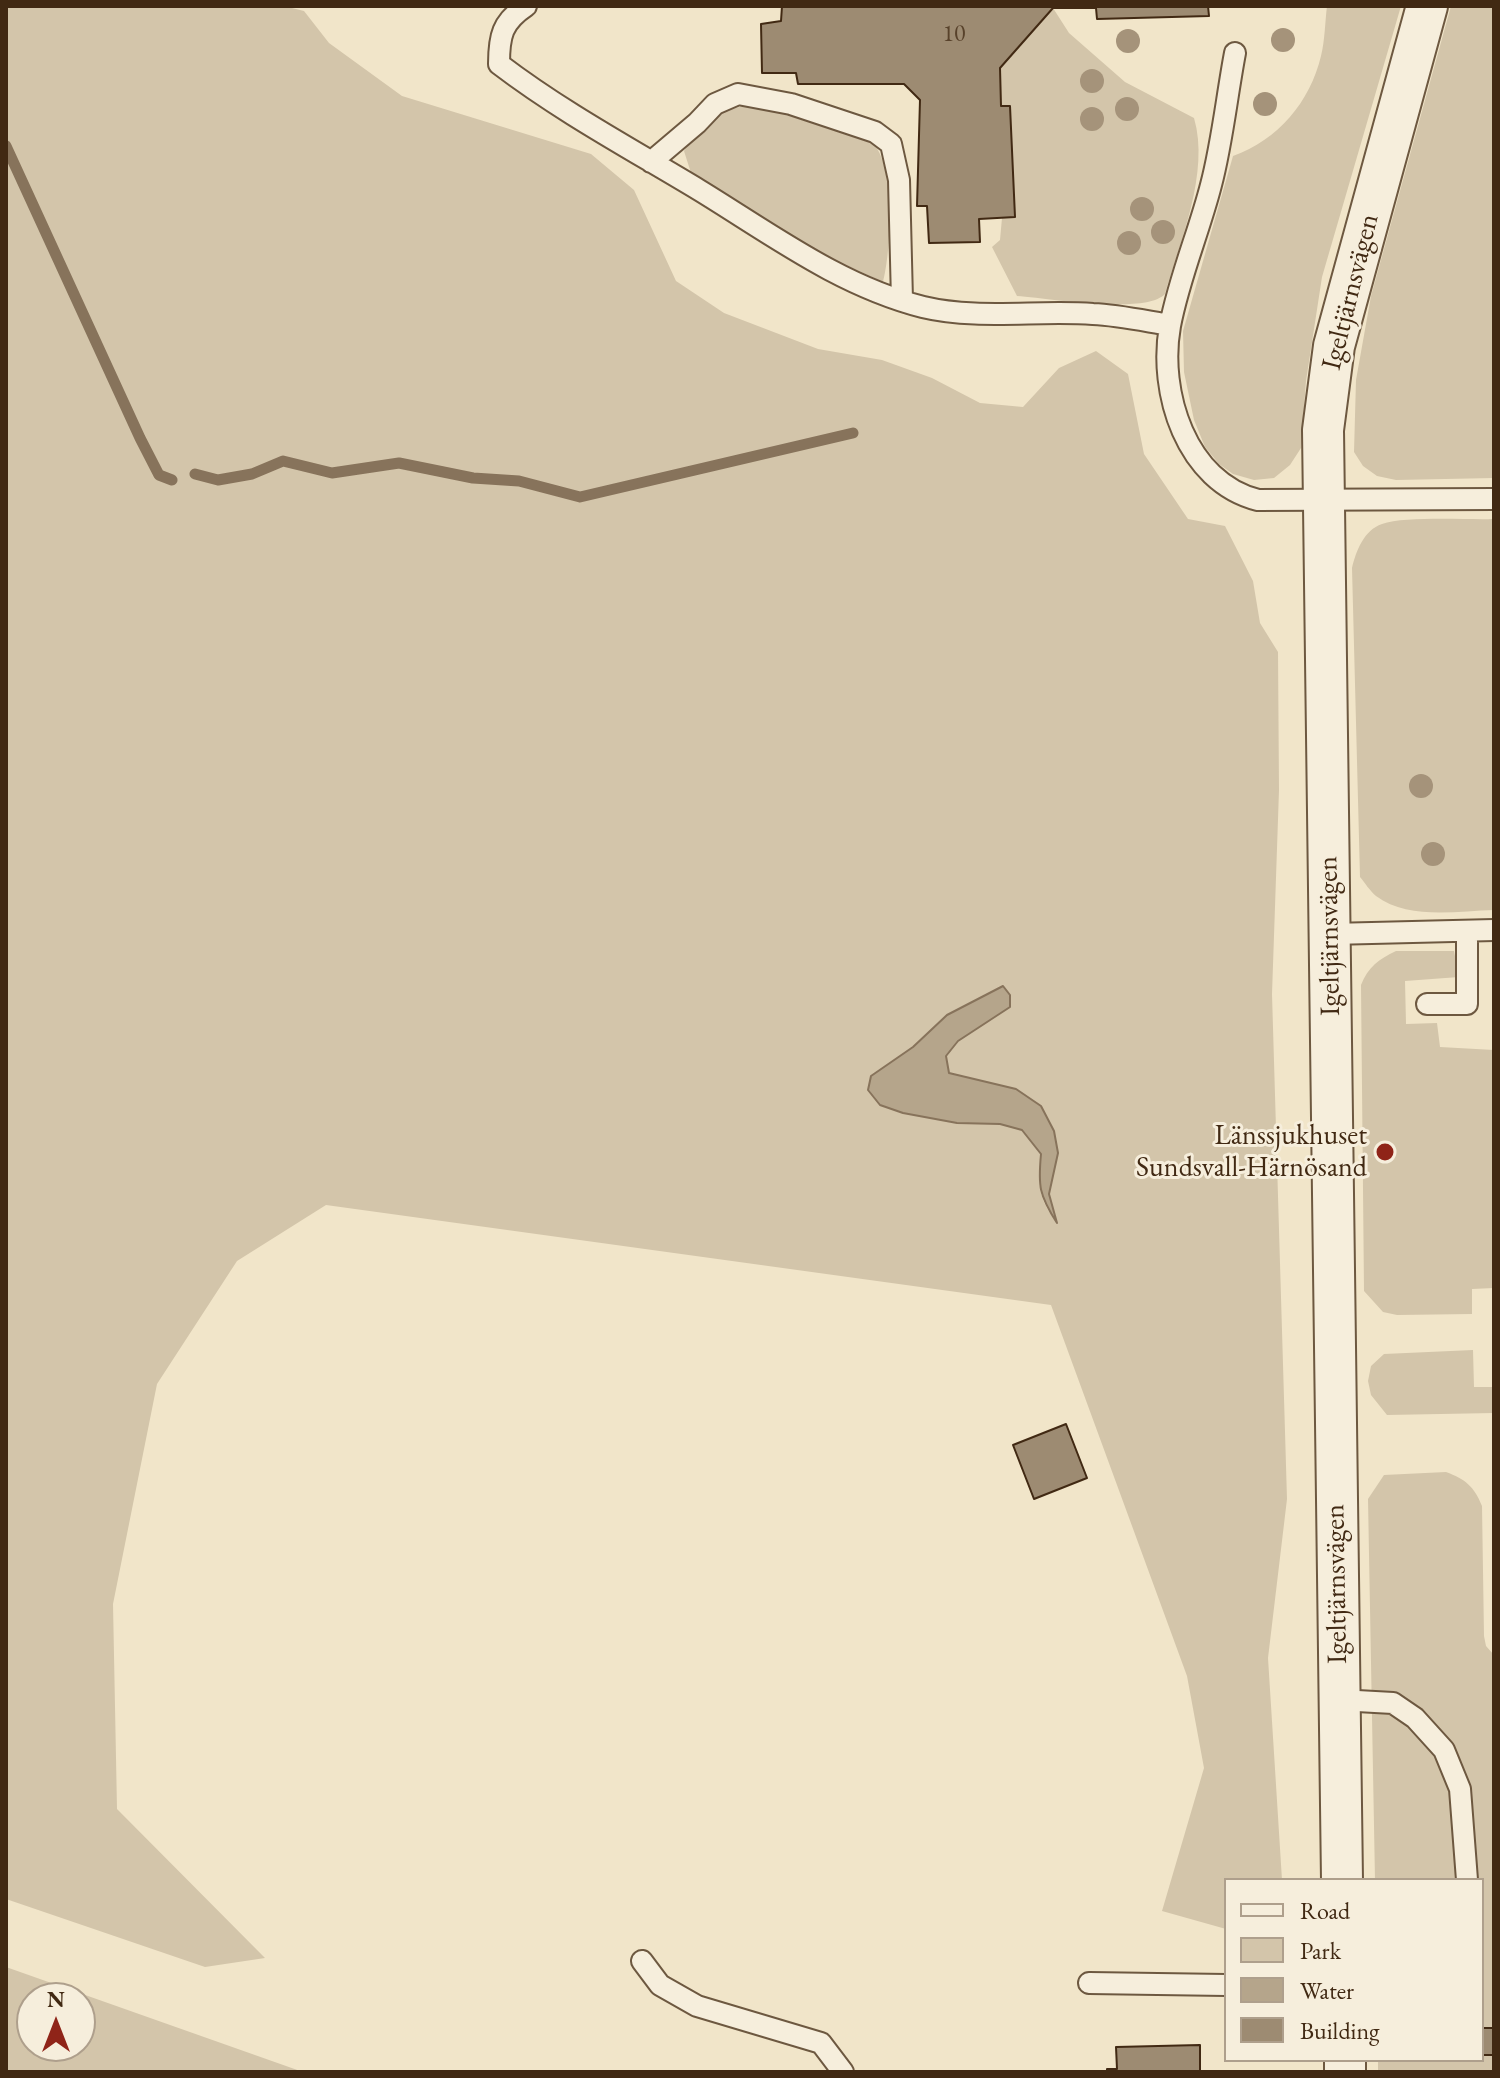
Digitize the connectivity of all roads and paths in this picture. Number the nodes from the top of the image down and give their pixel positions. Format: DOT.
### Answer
graph roads {
  1 [pos="526,6"];
  2 [pos="1427,6"];
  3 [pos="1235,53"];
  4 [pos="651,162"];
  5 [pos="902,300"];
  6 [pos="1170,325"];
  7 [pos="1323,498"];
  8 [pos="1494,499"];
  9 [pos="1494,930"];
  10 [pos="1467,931"];
  11 [pos="1331,934"];
  12 [pos="1427,1004"];
  13 [pos="1339,1700"];
  14 [pos="1342,1878"];
  15 [pos="1467,1878"];
  16 [pos="642,1961"];
  17 [pos="1089,1983"];
  18 [pos="1224,1985"];
  19 [pos="843,2072"];
  1 -- 4 [label="lane"];
  2 -- 7 [label="street, Igeltjärnsvägen"];
  3 -- 6 [label="lane"];
  4 -- 5 [label="lane"];
  4 -- 5 [label="lane"];
  5 -- 6 [label="lane"];
  6 -- 7 [label="lane"];
  7 -- 8 [label="lane"];
  7 -- 11 [label="street, Igeltjärnsvägen"];
  9 -- 10 [label="lane"];
  10 -- 11 [label="lane"];
  10 -- 12 [label="lane"];
  11 -- 13 [label="street, Igeltjärnsvägen"];
  13 -- 14 [label="street, Igeltjärnsvägen"];
  13 -- 15 [label="lane"];
  16 -- 19 [label="lane"];
  17 -- 18 [label="lane"];
}
